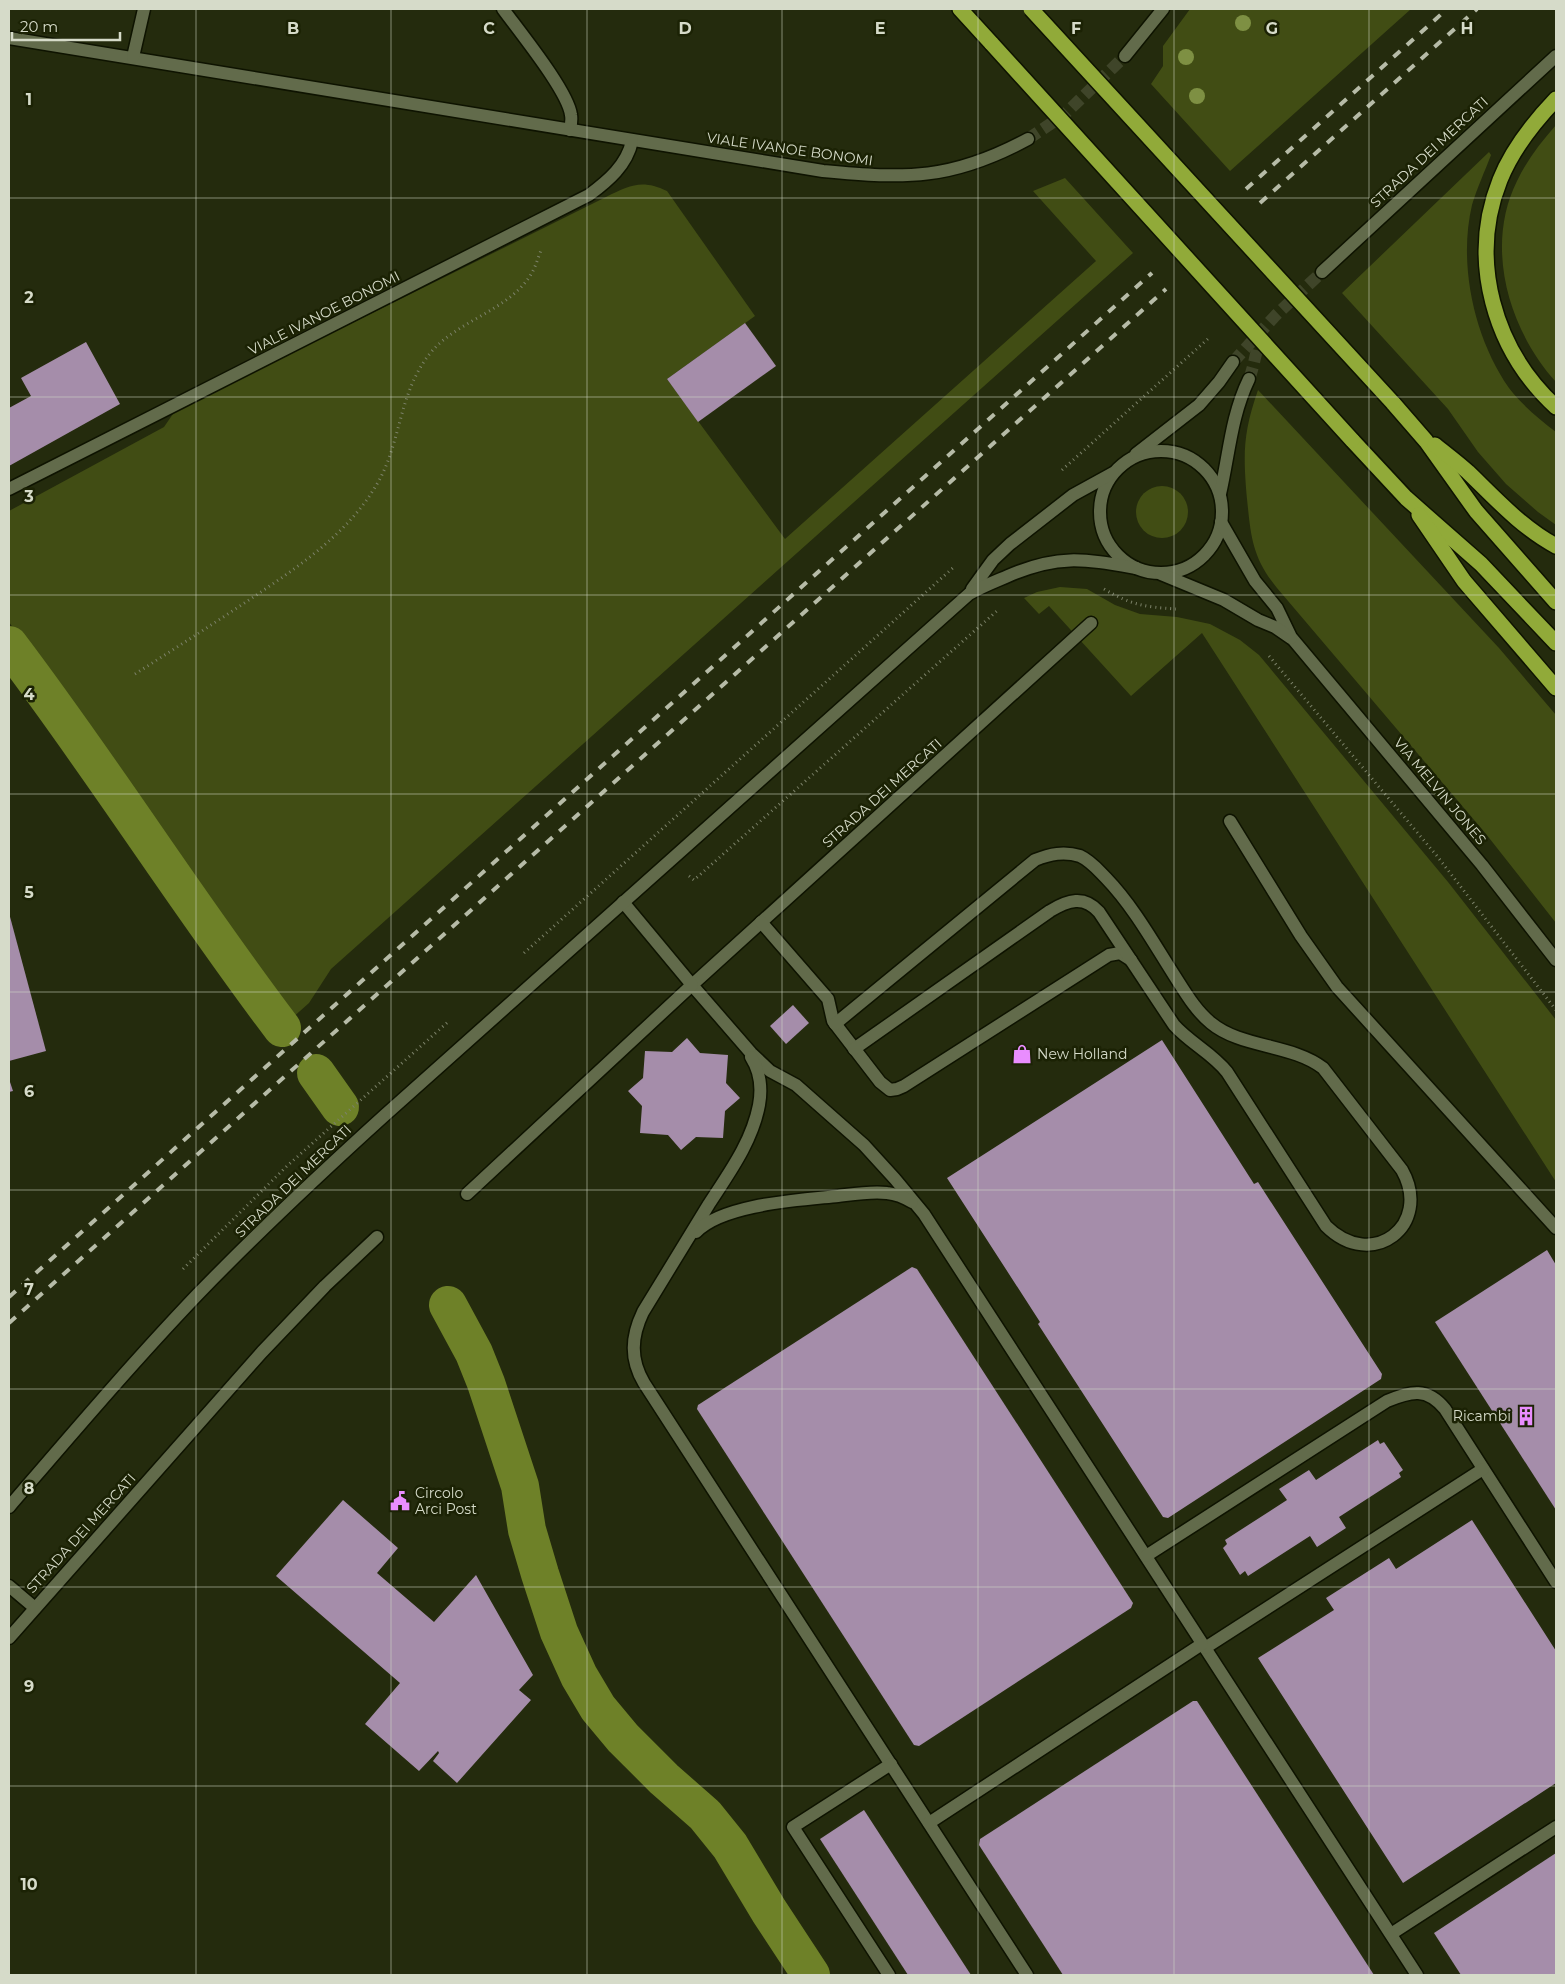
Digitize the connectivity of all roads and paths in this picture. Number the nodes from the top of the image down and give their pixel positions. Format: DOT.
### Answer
graph roads {
  1 [pos="144,9"];
  2 [pos="503,9"];
  3 [pos="960,9"];
  4 [pos="1031,9"];
  5 [pos="1163,9"];
  6 [pos="9,38"];
  7 [pos="1125,56"];
  8 [pos="1556,56"];
  9 [pos="133,58"];
  10 [pos="1556,99"];
  11 [pos="570,130"];
  12 [pos="1028,139"];
  13 [pos="632,141"];
  14 [pos="543,244"];
  15 [pos="1322,272"];
  16 [pos="1233,362"];
  17 [pos="1249,380"];
  18 [pos="1556,407"];
  19 [pos="1415,427"];
  20 [pos="1122,465"];
  21 [pos="9,489"];
  22 [pos="1220,494"];
  23 [pos="1406,498"];
  24 [pos="1222,522"];
  25 [pos="1556,546"];
  26 [pos="1136,568"];
  27 [pos="1159,573"];
  28 [pos="1101,588"];
  29 [pos="962,600"];
  30 [pos="1556,602"];
  31 [pos="1000,608"];
  32 [pos="1180,610"];
  33 [pos="1091,623"];
  34 [pos="1556,644"];
  35 [pos="1298,645"];
  36 [pos="1265,652"];
  37 [pos="135,674"];
  38 [pos="1556,688"];
  39 [pos="1230,821"];
  40 [pos="673,858"];
  41 [pos="623,902"];
  42 [pos="761,922"];
  43 [pos="1556,960"];
  44 [pos="1133,963"];
  45 [pos="692,985"];
  46 [pos="825,996"];
  47 [pos="861,1003"];
  48 [pos="1556,1010"];
  49 [pos="835,1024"];
  50 [pos="741,1043"];
  51 [pos="854,1049"];
  52 [pos="467,1194"];
  53 [pos="924,1214"];
  54 [pos="1556,1228"];
  55 [pos="377,1237"];
  56 [pos="683,1247"];
  57 [pos="1483,1469"];
  58 [pos="9,1507"];
  59 [pos="1146,1556"];
  60 [pos="1556,1582"];
  61 [pos="9,1586"];
  62 [pos="35,1608"];
  63 [pos="9,1638"];
  64 [pos="1204,1646"];
  65 [pos="890,1764"];
  66 [pos="928,1823"];
  67 [pos="1556,1827"];
  68 [pos="1391,1934"];
  69 [pos="889,1975"];
  70 [pos="1027,1975"];
  71 [pos="1417,1975"];
  1 -- 9 [label="street"];
  2 -- 11 [label="street"];
  3 -- 23 [label="highway, bridge"];
  4 -- 19 [label="highway, bridge"];
  5 -- 7 [label="street"];
  6 -- 9 [label="street, VIALE IVANOE BONOMI"];
  8 -- 15 [label="street, STRADA DEI MERCATI"];
  9 -- 11 [label="street, VIALE IVANOE BONOMI"];
  10 -- 18 [label="highway"];
  11 -- 13 [label="street, VIALE IVANOE BONOMI"];
  12 -- 13 [label="street, VIALE IVANOE BONOMI"];
  13 -- 21 [label="street, VIALE IVANOE BONOMI"];
  14 -- 37 [label="path"];
  16 -- 20 [label="street, STRADA DEI MERCATI"];
  17 -- 22 [label="street, STRADA DEI MERCATI"];
  19 -- 25 [label="highway"];
  19 -- 30 [label="highway"];
  20 -- 22 [label="street, STRADA DEI MERCATI"];
  20 -- 26 [label="street, STRADA DEI MERCATI"];
  20 -- 29 [label="street, STRADA DEI MERCATI"];
  22 -- 24 [label="street, STRADA DEI MERCATI"];
  23 -- 34 [label="highway"];
  23 -- 38 [label="highway"];
  24 -- 27 [label="street, STRADA DEI MERCATI"];
  24 -- 35 [label="street, VIA MELVIN JONES"];
  26 -- 27 [label="street, STRADA DEI MERCATI"];
  26 -- 29 [label="street, STRADA DEI MERCATI"];
  27 -- 35 [label="street, VIA MELVIN JONES"];
  28 -- 32 [label="path"];
  29 -- 40 [label="street, STRADA DEI MERCATI"];
  31 -- 40 [label="path"];
  33 -- 42 [label="street, STRADA DEI MERCATI"];
  35 -- 43 [label="street, VIA MELVIN JONES"];
  36 -- 48 [label="path"];
  39 -- 54 [label="street"];
  40 -- 41 [label="street, STRADA DEI MERCATI"];
  41 -- 45 [label="street"];
  41 -- 58 [label="street, STRADA DEI MERCATI"];
  42 -- 45 [label="street, STRADA DEI MERCATI"];
  42 -- 46 [label="street"];
  44 -- 47 [label="street"];
  44 -- 51 [label="street"];
  44 -- 51 [label="street"];
  45 -- 50 [label="street"];
  45 -- 52 [label="street, STRADA DEI MERCATI"];
  46 -- 47 [label="street"];
  46 -- 49 [label="street"];
  47 -- 49 [label="street"];
  49 -- 51 [label="street"];
  50 -- 53 [label="street"];
  50 -- 56 [label="street"];
  53 -- 56 [label="street"];
  53 -- 59 [label="street"];
  55 -- 62 [label="street, STRADA DEI MERCATI"];
  56 -- 65 [label="street"];
  57 -- 59 [label="street"];
  57 -- 60 [label="street"];
  57 -- 64 [label="street"];
  59 -- 64 [label="street"];
  61 -- 62 [label="street, STRADA DEI MERCATI"];
  62 -- 63 [label="street, STRADA DEI MERCATI"];
  64 -- 66 [label="street"];
  64 -- 68 [label="street"];
  65 -- 66 [label="street"];
  65 -- 69 [label="street"];
  66 -- 70 [label="street"];
  67 -- 68 [label="street"];
  68 -- 71 [label="street"];
}
